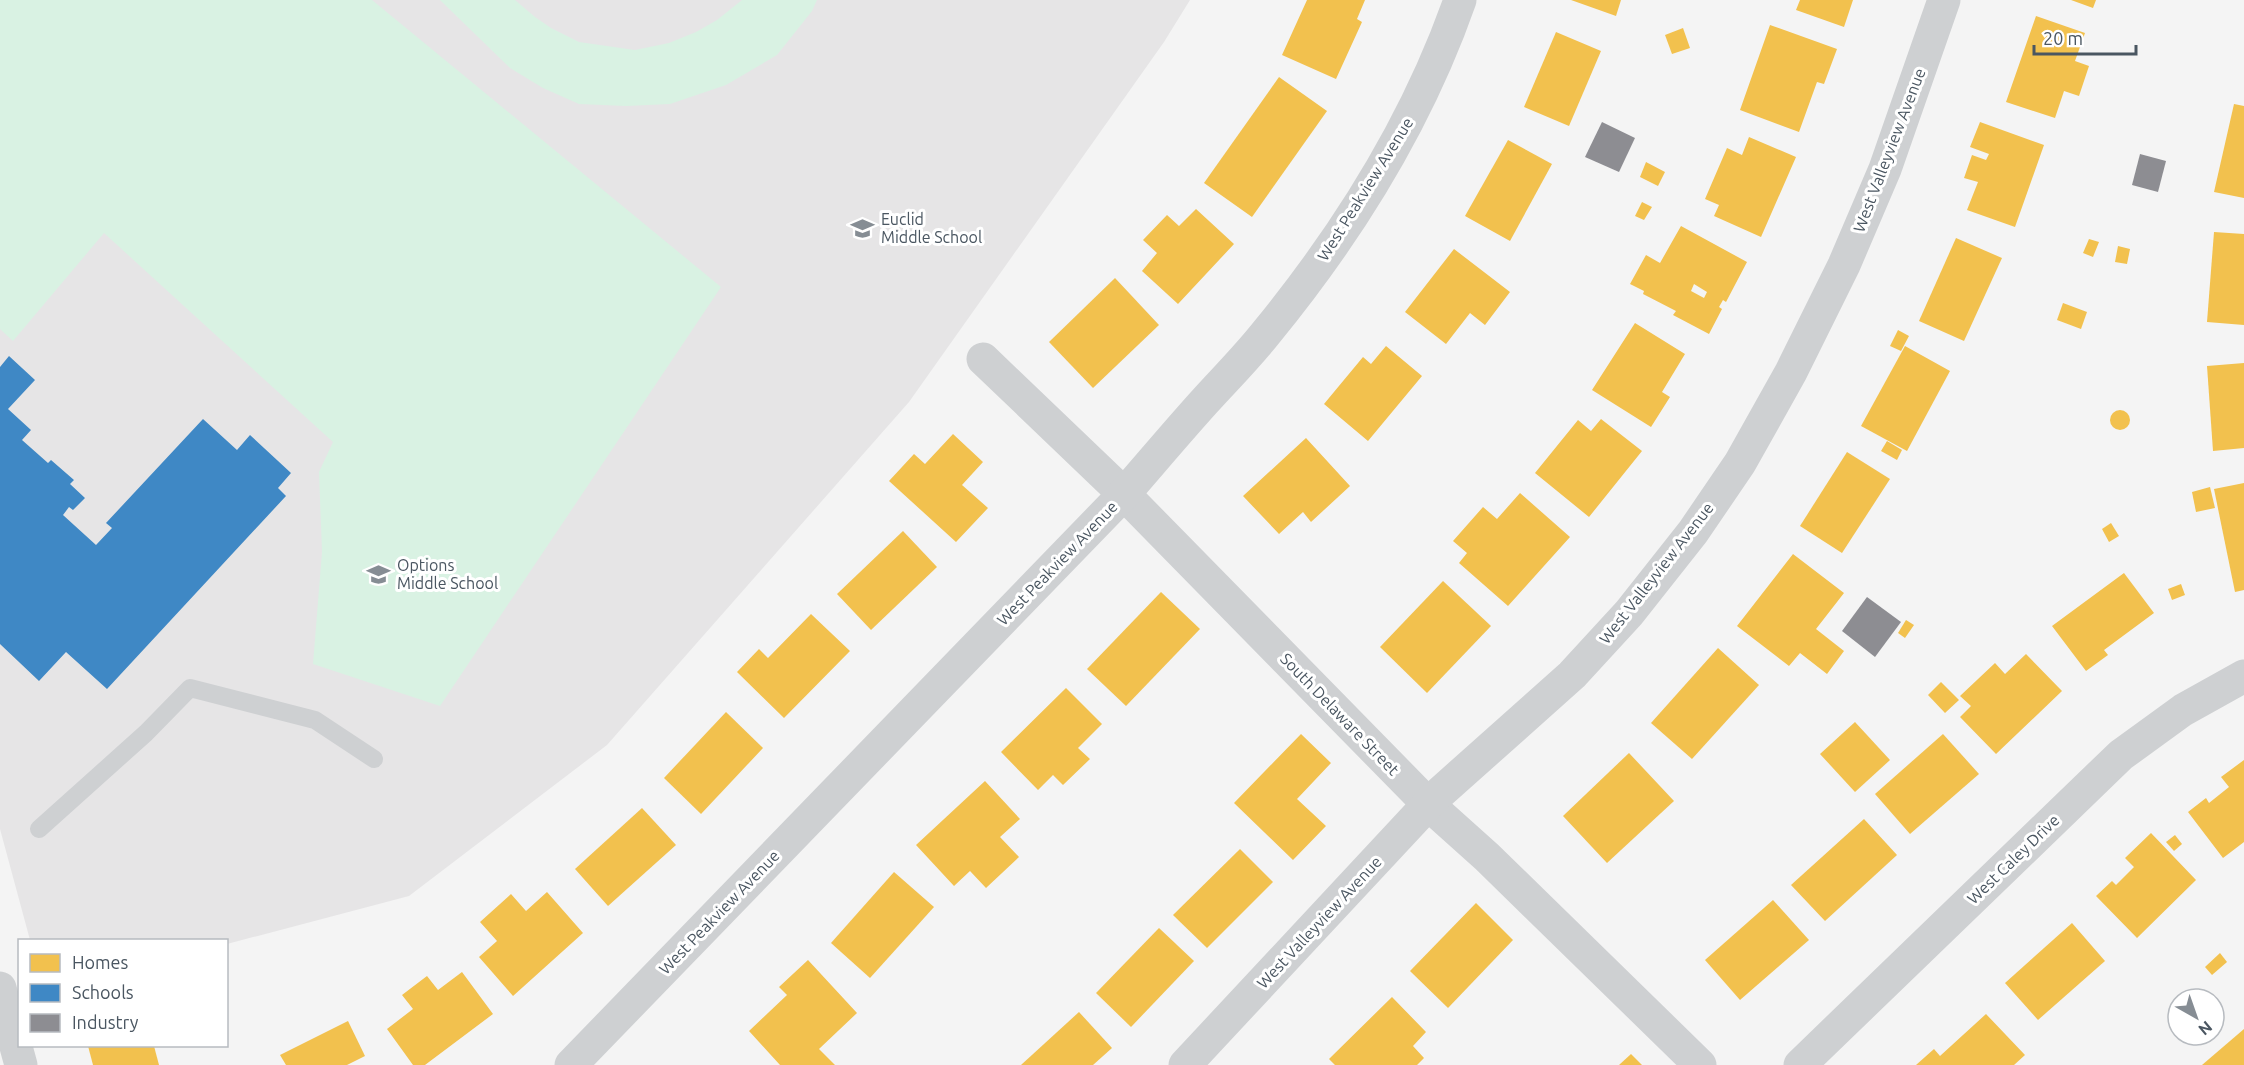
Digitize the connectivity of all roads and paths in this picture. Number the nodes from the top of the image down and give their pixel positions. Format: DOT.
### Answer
graph roads {
  1 [pos="1460,0"];
  2 [pos="1944,0"];
  3 [pos="983,359"];
  4 [pos="1124,494"];
  5 [pos="2244,676"];
  6 [pos="374,759"];
  7 [pos="1428,806"];
  8 [pos="39,829"];
  9 [pos="0,988"];
  10 [pos="21,1065"];
  11 [pos="571,1065"];
  12 [pos="1185,1065"];
  13 [pos="1700,1065"];
  14 [pos="1800,1065"];
  1 -- 4 [label="street, West Peakview Avenue"];
  2 -- 7 [label="street, West Valleyview Avenue"];
  3 -- 4 [label="street, South Delaware Street"];
  4 -- 7 [label="street, South Delaware Street"];
  4 -- 11 [label="street, West Peakview Avenue"];
  5 -- 14 [label="street, West Caley Drive"];
  6 -- 8 [label="lane"];
  7 -- 12 [label="street, West Valleyview Avenue"];
  7 -- 13 [label="street, South Delaware Street"];
  9 -- 10 [label="street"];
}
